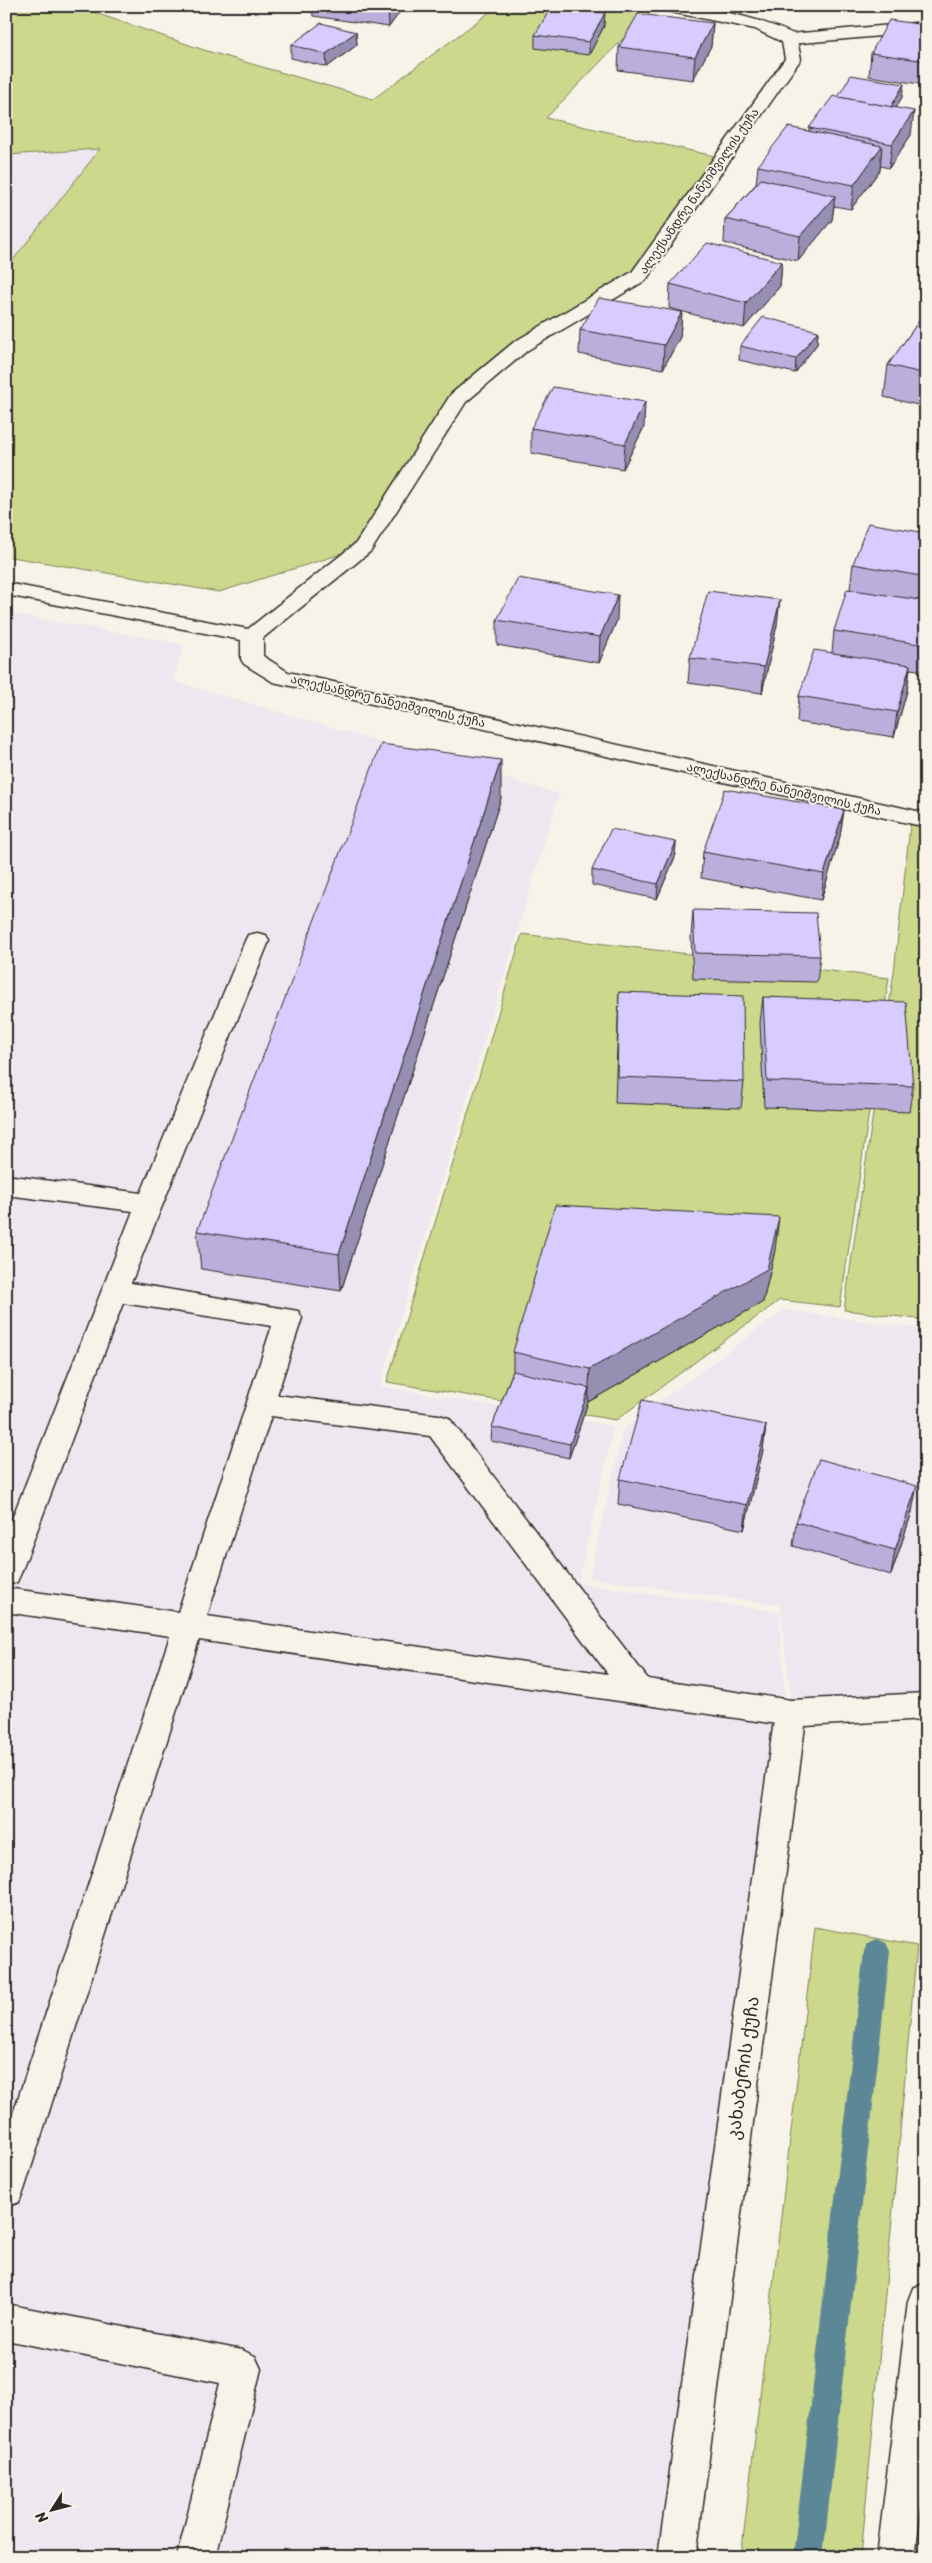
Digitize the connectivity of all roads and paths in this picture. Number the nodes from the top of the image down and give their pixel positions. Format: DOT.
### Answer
graph roads {
  1 [pos="666,6"];
  2 [pos="926,27"];
  3 [pos="790,40"];
  4 [pos="6,589"];
  5 [pos="252,636"];
  6 [pos="926,820"];
  7 [pos="257,941"];
  8 [pos="6,1185"];
  9 [pos="150,1204"];
  10 [pos="114,1291"];
  11 [pos="260,1404"];
  12 [pos="6,1573"];
  13 [pos="6,1600"];
  14 [pos="188,1626"];
  15 [pos="639,1691"];
  16 [pos="926,1706"];
  17 [pos="792,1712"];
  18 [pos="6,2190"];
  19 [pos="926,2301"];
  20 [pos="6,2322"];
  21 [pos="196,2557"];
  22 [pos="677,2557"];
  23 [pos="896,2557"];
  1 -- 3 [label="street"];
  2 -- 3 [label="street"];
  3 -- 5 [label="street, ალექსანდრე ნანეიშვილის ქუჩა"];
  4 -- 5 [label="street"];
  5 -- 6 [label="street, ალექსანდრე ნანეიშვილის ქუჩა"];
  7 -- 9 [label="street"];
  8 -- 9 [label="street"];
  9 -- 10 [label="street"];
  10 -- 11 [label="street"];
  10 -- 12 [label="street"];
  11 -- 14 [label="street"];
  11 -- 15 [label="street"];
  13 -- 14 [label="street"];
  14 -- 15 [label="street"];
  14 -- 18 [label="street"];
  15 -- 17 [label="street"];
  16 -- 17 [label="street"];
  17 -- 22 [label="street, კახაბერის ქუჩა"];
  19 -- 23 [label="street"];
  20 -- 21 [label="street"];
}
